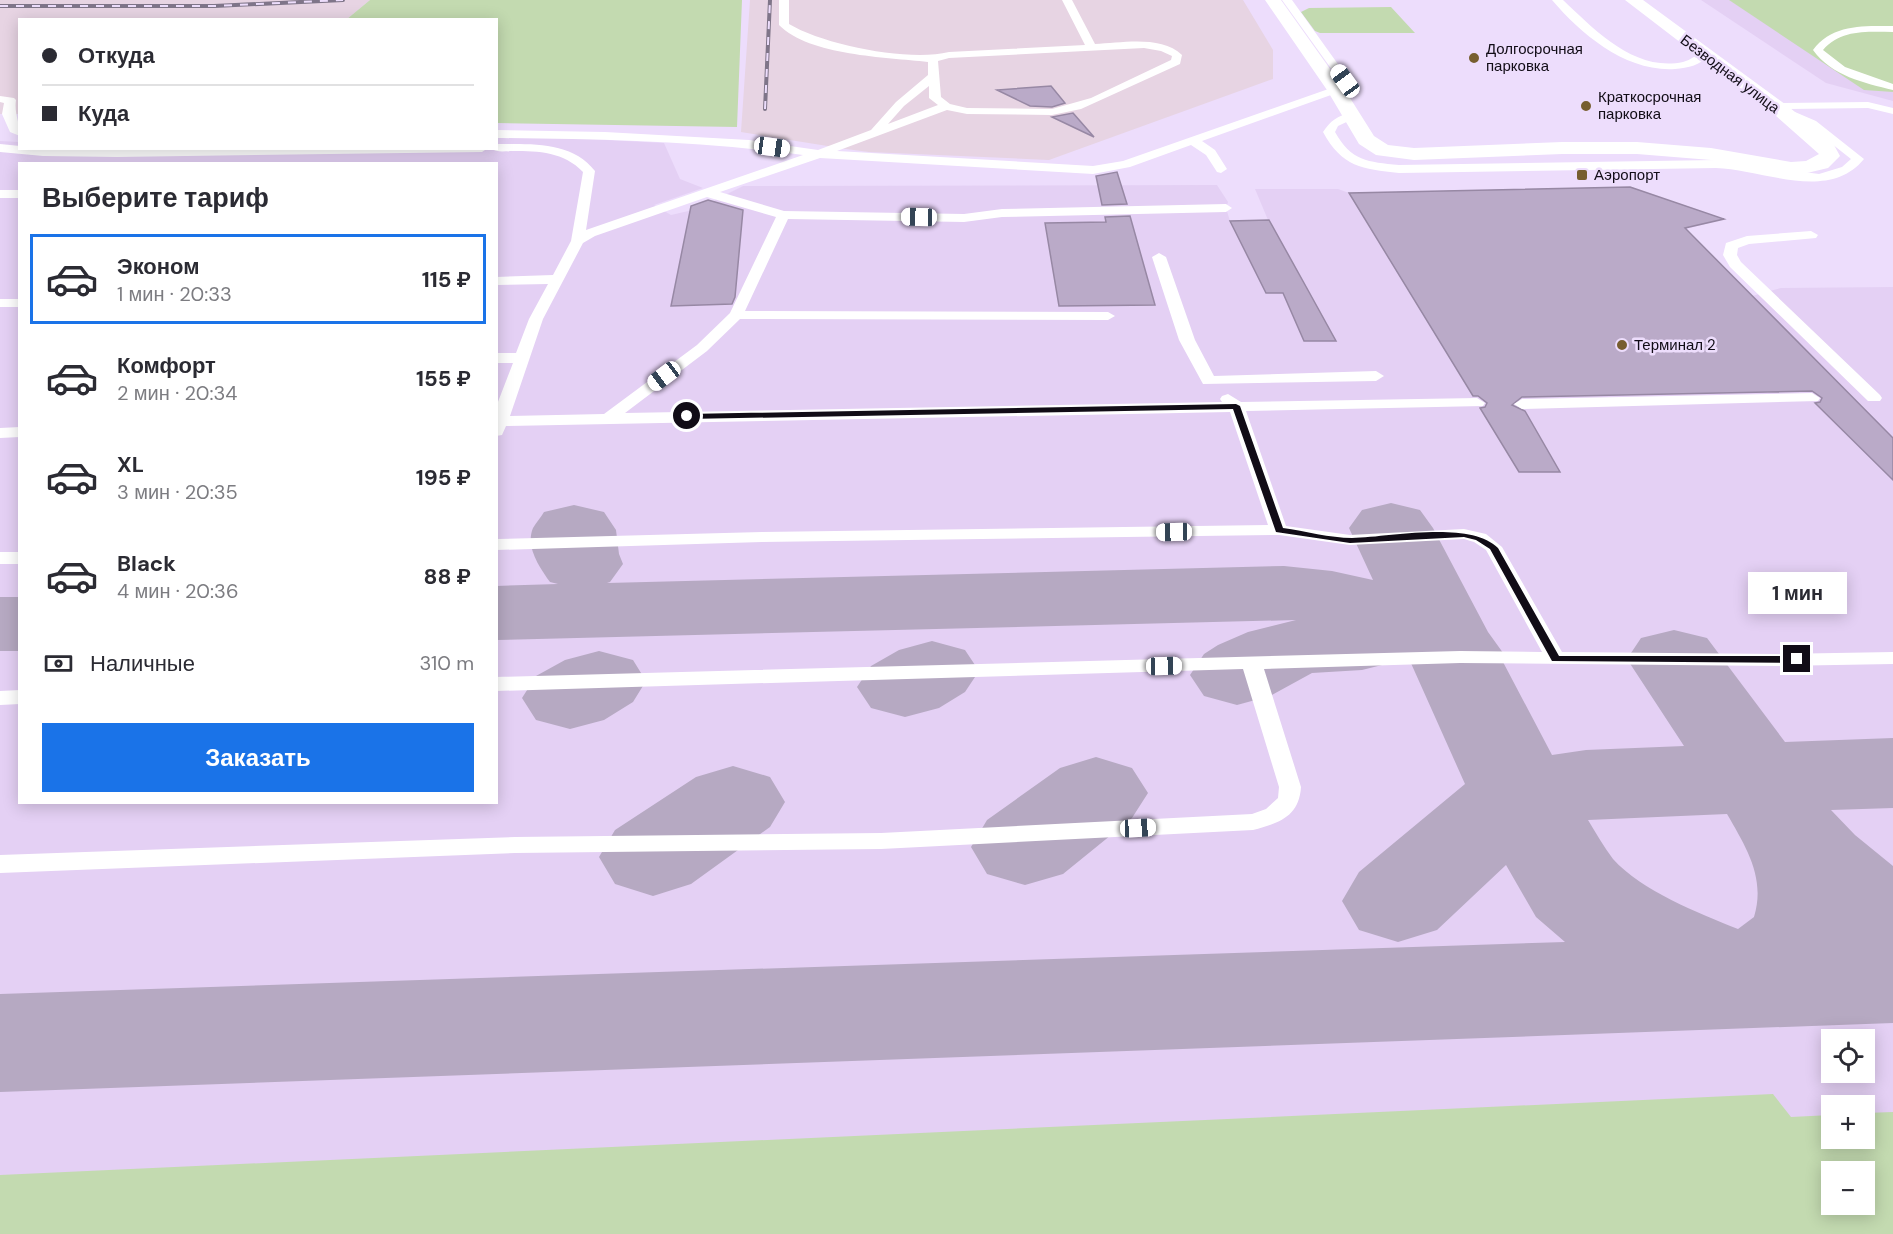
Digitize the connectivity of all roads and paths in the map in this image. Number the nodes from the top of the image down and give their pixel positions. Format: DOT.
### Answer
graph roads {
  1 [pos="784,0"];
  2 [pos="1067,0"];
  3 [pos="1273,0"];
  4 [pos="1287,0"];
  5 [pos="1557,0"];
  6 [pos="1633,0"];
  7 [pos="1893,29"];
  8 [pos="1091,47"];
  9 [pos="1704,54"];
  10 [pos="933,59"];
  11 [pos="933,77"];
  12 [pos="1893,87"];
  13 [pos="10,100"];
  14 [pos="1298,104"];
  15 [pos="946,106"];
  16 [pos="1339,106"];
  17 [pos="1778,109"];
  18 [pos="1893,111"];
  19 [pos="18,132"];
  20 [pos="874,132"];
  21 [pos="498,134"];
  22 [pos="1192,140"];
  23 [pos="0,148"];
  24 [pos="498,148"];
  25 [pos="18,150"];
  26 [pos="22,150"];
  27 [pos="336,150"];
  28 [pos="819,154"];
  29 [pos="1221,169"];
  30 [pos="708,193"];
  31 [pos="0,194"];
  32 [pos="18,194"];
  33 [pos="1226,208"];
  34 [pos="783,215"];
  35 [pos="1811,235"];
  36 [pos="578,242"];
  37 [pos="1159,257"];
  38 [pos="558,279"];
  39 [pos="498,281"];
  40 [pos="0,303"];
  41 [pos="18,303"];
  42 [pos="736,315"];
  43 [pos="1108,316"];
  44 [pos="498,358"];
  45 [pos="523,358"];
  46 [pos="1376,376"];
  47 [pos="1209,381"];
  48 [pos="1812,398"];
  49 [pos="1855,398"];
  50 [pos="1874,398"];
  51 [pos="1893,398"];
  52 [pos="1477,403"];
  53 [pos="1521,404"];
  54 [pos="1236,406"];
  55 [pos="608,419"];
  56 [pos="498,425"];
  57 [pos="18,432"];
  58 [pos="0,433"];
  59 [pos="1279,530"];
  60 [pos="498,545"];
  61 [pos="0,558"];
  62 [pos="18,558"];
  63 [pos="1893,658"];
  64 [pos="1556,659"];
  65 [pos="1252,664"];
  66 [pos="498,684"];
  67 [pos="18,697"];
  68 [pos="0,698"];
  69 [pos="0,864"];
  1 -- 10 [label="lane"];
  2 -- 8 [label="lane"];
  3 -- 16 [label="main road"];
  4 -- 16 [label="lane"];
  5 -- 9 [label="lane"];
  6 -- 9 [label="main road, Безводная улица"];
  7 -- 12 [label="lane"];
  8 -- 10 [label="lane"];
  8 -- 15 [label="lane"];
  9 -- 17 [label="main road, Безводная улица"];
  10 -- 11 [label="lane"];
  11 -- 15 [label="lane"];
  11 -- 20 [label="lane"];
  13 -- 19 [label="lane"];
  14 -- 16 [label="lane"];
  14 -- 16 [label="lane"];
  14 -- 22 [label="lane"];
  15 -- 20 [label="lane"];
  16 -- 17 [label="main road, Безводная улица"];
  16 -- 17 [label="lane"];
  17 -- 18 [label="lane"];
  20 -- 28 [label="lane"];
  21 -- 28 [label="lane"];
  22 -- 28 [label="lane"];
  22 -- 29 [label="lane"];
  23 -- 25 [label="lane"];
  24 -- 36 [label="lane"];
  26 -- 27 [label="lane"];
  28 -- 30 [label="lane"];
  30 -- 34 [label="lane"];
  30 -- 36 [label="lane"];
  31 -- 32 [label="lane"];
  33 -- 34 [label="lane"];
  34 -- 42 [label="lane"];
  35 -- 50 [label="lane"];
  36 -- 38 [label="lane"];
  37 -- 47 [label="lane"];
  38 -- 39 [label="lane"];
  38 -- 45 [label="lane"];
  40 -- 41 [label="lane"];
  42 -- 43 [label="lane"];
  42 -- 55 [label="lane"];
  44 -- 45 [label="lane"];
  45 -- 56 [label="lane"];
  46 -- 47 [label="lane"];
  47 -- 54 [label="lane"];
  48 -- 53 [label="lane"];
  49 -- 50 [label="lane"];
  50 -- 51 [label="lane"];
  52 -- 54 [label="lane"];
  54 -- 55 [label="lane"];
  54 -- 59 [label="lane"];
  55 -- 56 [label="lane"];
  57 -- 58 [label="lane"];
  59 -- 60 [label="lane"];
  59 -- 64 [label="lane"];
  61 -- 62 [label="lane"];
  63 -- 64 [label="lane"];
  64 -- 65 [label="lane"];
  65 -- 66 [label="lane"];
  65 -- 69 [label="lane"];
  67 -- 68 [label="lane"];
}
